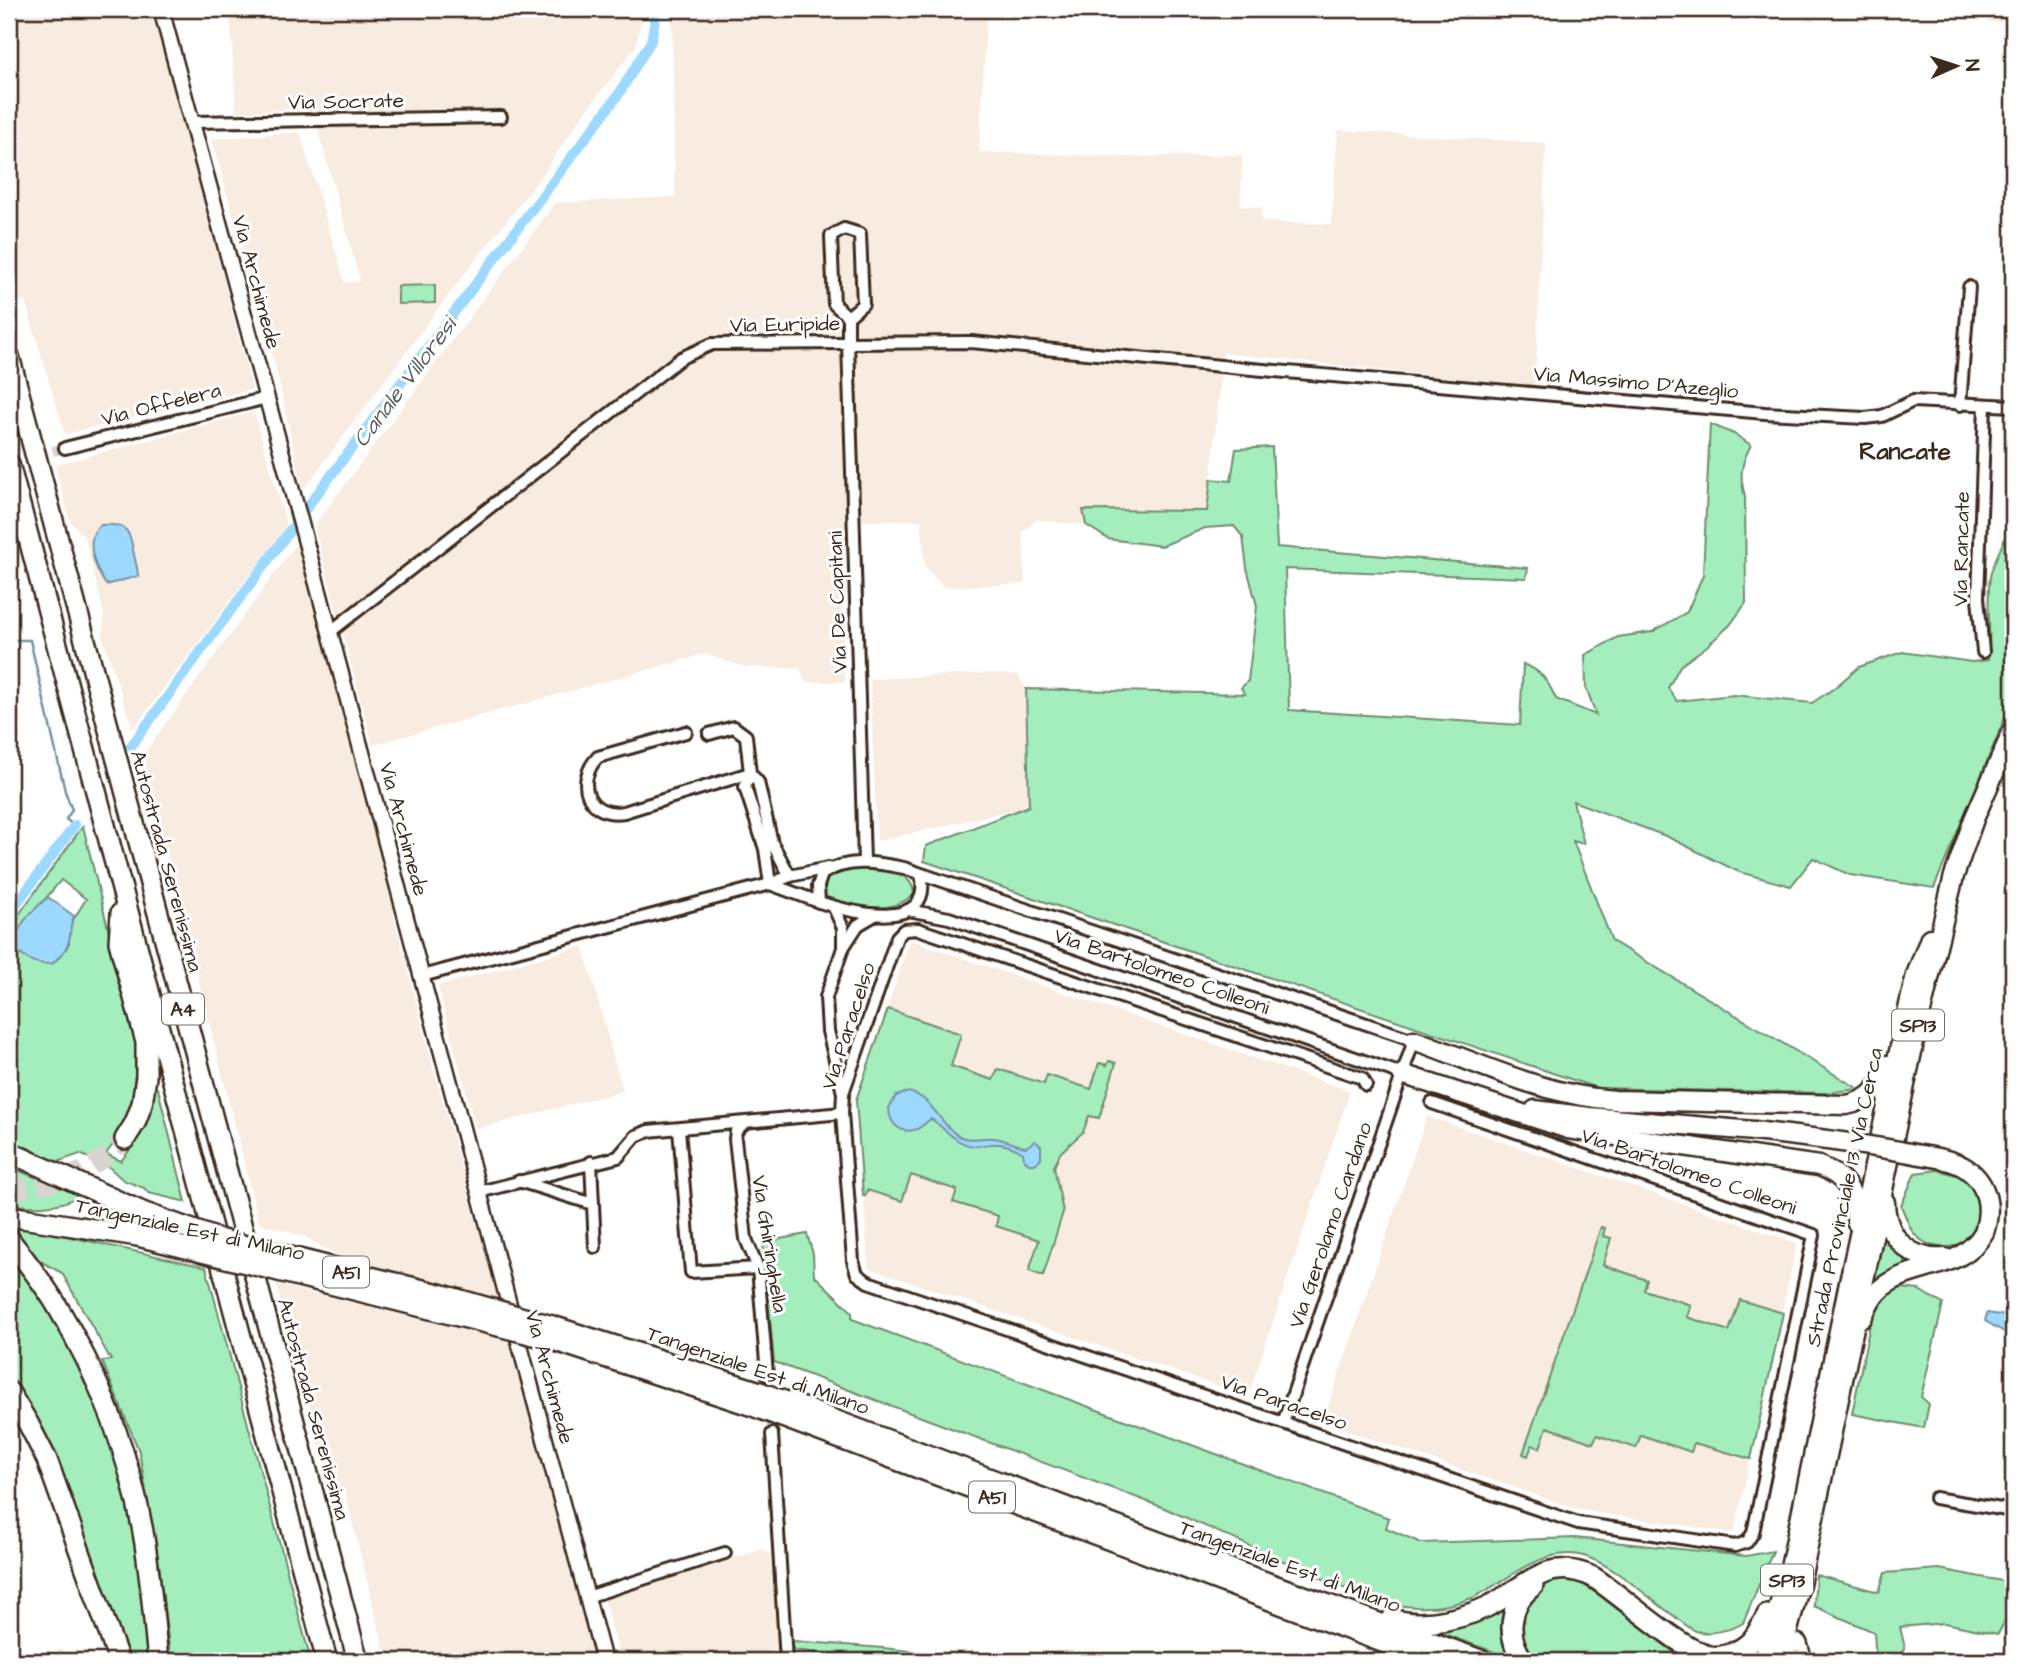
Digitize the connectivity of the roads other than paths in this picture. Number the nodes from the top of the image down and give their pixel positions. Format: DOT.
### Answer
graph roads {
  1 [pos="161,9"];
  2 [pos="501,117"];
  3 [pos="191,122"];
  4 [pos="1969,287"];
  5 [pos="848,317"];
  6 [pos="848,342"];
  7 [pos="9,356"];
  8 [pos="1252,369"];
  9 [pos="267,398"];
  10 [pos="1960,405"];
  11 [pos="1985,405"];
  12 [pos="2013,406"];
  13 [pos="65,448"];
  14 [pos="9,464"];
  15 [pos="330,632"];
  16 [pos="1983,652"];
  17 [pos="2013,730"];
  18 [pos="686,732"];
  19 [pos="709,733"];
  20 [pos="750,773"];
  21 [pos="864,862"];
  22 [pos="834,866"];
  23 [pos="921,874"];
  24 [pos="790,876"];
  25 [pos="1954,876"];
  26 [pos="769,884"];
  27 [pos="122,898"];
  28 [pos="819,902"];
  29 [pos="834,908"];
  30 [pos="908,910"];
  31 [pos="876,915"];
  32 [pos="904,930"];
  33 [pos="843,948"];
  34 [pos="1916,975"];
  35 [pos="422,976"];
  36 [pos="1414,1040"];
  37 [pos="1402,1074"];
  38 [pos="1526,1081"];
  39 [pos="1366,1085"];
  40 [pos="843,1093"];
  41 [pos="1432,1103"];
  42 [pos="1504,1108"];
  43 [pos="842,1113"];
  44 [pos="1630,1120"];
  45 [pos="743,1124"];
  46 [pos="679,1129"];
  47 [pos="125,1139"];
  48 [pos="9,1152"];
  49 [pos="591,1163"];
  50 [pos="1886,1174"];
  51 [pos="518,1181"];
  52 [pos="479,1192"];
  53 [pos="593,1204"];
  54 [pos="9,1216"];
  55 [pos="1814,1235"];
  56 [pos="9,1239"];
  57 [pos="595,1247"];
  58 [pos="1959,1257"];
  59 [pos="1853,1264"];
  60 [pos="758,1268"];
  61 [pos="551,1333"];
  62 [pos="1851,1340"];
  63 [pos="767,1374"];
  64 [pos="9,1392"];
  65 [pos="1283,1423"];
  66 [pos="772,1434"];
  67 [pos="1804,1498"];
  68 [pos="1934,1498"];
  69 [pos="2013,1511"];
  70 [pos="1811,1530"];
  71 [pos="725,1553"];
  72 [pos="587,1597"];
  73 [pos="1300,1603"];
  74 [pos="1768,1615"];
  75 [pos="1797,1656"];
  76 [pos="119,1661"];
  77 [pos="158,1661"];
  78 [pos="327,1661"];
  79 [pos="358,1661"];
  80 [pos="604,1661"];
  81 [pos="786,1661"];
  82 [pos="1393,1661"];
  83 [pos="1433,1661"];
  84 [pos="1483,1661"];
  85 [pos="1524,1661"];
  86 [pos="1700,1661"];
  87 [pos="1751,1661"];
  88 [pos="1763,1661"];
  89 [pos="1780,1661"];
  1 -- 3 [label="street, Via Archimede"];
  2 -- 3 [label="street, Via Socrate"];
  3 -- 9 [label="street, Via Archimede"];
  4 -- 10 [label="street"];
  5 -- 5 [label="street"];
  5 -- 6 [label="street, Via De Capitani"];
  6 -- 8 [label="street, Via Euripide"];
  6 -- 15 [label="street, Via Euripide"];
  6 -- 21 [label="street, Via De Capitani"];
  7 -- 79 [label="highway, Autostrada Serenissima / A4"];
  8 -- 10 [label="street, Via Massimo D'Azeglio"];
  9 -- 13 [label="street, Via Offelera"];
  9 -- 15 [label="street, Via Archimede"];
  10 -- 11 [label="street, Via Massimo D'Azeglio"];
  11 -- 12 [label="street, Via Massimo D'Azeglio"];
  11 -- 16 [label="street, Via Rancate"];
  14 -- 27 [label="highway, A4"];
  15 -- 35 [label="street, Via Archimede"];
  17 -- 25 [label="main road, SP13"];
  18 -- 20 [label="street"];
  19 -- 20 [label="street"];
  20 -- 24 [label="street"];
  20 -- 26 [label="street"];
  21 -- 22 [label="street, Via Bartolomeo Colleoni"];
  21 -- 23 [label="street, Via Bartolomeo Colleoni"];
  22 -- 24 [label="street"];
  22 -- 28 [label="street"];
  23 -- 30 [label="street"];
  23 -- 36 [label="street, Via Bartolomeo Colleoni"];
  24 -- 26 [label="street"];
  25 -- 34 [label="main road, Strada Provinciale 13 Via Cerca / SP13"];
  25 -- 50 [label="main road, Strada Provinciale 13 Via Cerca / SP13"];
  26 -- 28 [label="street, Via Bartolomeo Colleoni"];
  26 -- 35 [label="street"];
  27 -- 47 [label="highway"];
  27 -- 78 [label="highway, A4"];
  28 -- 29 [label="street, Via Bartolomeo Colleoni"];
  29 -- 31 [label="street, Via Bartolomeo Colleoni"];
  29 -- 33 [label="street"];
  30 -- 31 [label="street, Via Bartolomeo Colleoni"];
  30 -- 37 [label="street, Via Bartolomeo Colleoni"];
  31 -- 33 [label="street"];
  32 -- 39 [label="street, Via Bartolomeo Colleoni"];
  32 -- 40 [label="street, Via Paracelso"];
  33 -- 40 [label="street"];
  34 -- 38 [label="main road"];
  34 -- 59 [label="main road, Strada Provinciale 13 Via Cerca / SP13"];
  35 -- 52 [label="street, Via Archimede"];
  36 -- 37 [label="street, Via Gerolamo Cardano"];
  36 -- 38 [label="main road"];
  37 -- 42 [label="main road"];
  37 -- 65 [label="street, Via Gerolamo Cardano"];
  38 -- 44 [label="main road"];
  40 -- 43 [label="street, Via Paracelso"];
  41 -- 55 [label="street, Via Bartolomeo Colleoni"];
  42 -- 44 [label="main road"];
  42 -- 59 [label="main road"];
  43 -- 45 [label="street"];
  43 -- 65 [label="street, Via Paracelso"];
  44 -- 58 [label="main road, bridge"];
  45 -- 46 [label="street"];
  45 -- 60 [label="street, Via Ghiringhella"];
  46 -- 49 [label="street"];
  46 -- 60 [label="street"];
  48 -- 61 [label="highway, Tangenziale Est di Milano / A51, bridge"];
  49 -- 51 [label="street"];
  49 -- 53 [label="street"];
  50 -- 58 [label="main road"];
  50 -- 62 [label="main road, Strada Provinciale 13 Via Cerca / SP13"];
  51 -- 52 [label="street"];
  51 -- 53 [label="street"];
  52 -- 72 [label="street, Via Archimede"];
  53 -- 57 [label="street"];
  54 -- 61 [label="highway, Tangenziale Est di Milano / A51, bridge"];
  55 -- 65 [label="street, Via Paracelso"];
  56 -- 77 [label="highway"];
  58 -- 62 [label="main road"];
  59 -- 67 [label="main road, Strada Provinciale 13 Via Cerca / SP13"];
  60 -- 63 [label="street, Via Ghiringhella"];
  61 -- 73 [label="highway, Tangenziale Est di Milano / A51"];
  62 -- 70 [label="main road, Strada Provinciale 13 Via Cerca / SP13"];
  64 -- 76 [label="highway"];
  66 -- 81 [label="street"];
  67 -- 74 [label="main road"];
  67 -- 88 [label="main road, Strada Provinciale 13 Via Cerca / SP13"];
  68 -- 69 [label="street"];
  70 -- 75 [label="main road"];
  70 -- 89 [label="main road, Strada Provinciale 13 Via Cerca / SP13"];
  71 -- 72 [label="street"];
  72 -- 80 [label="street, Via Archimede"];
  73 -- 74 [label="highway"];
  73 -- 82 [label="highway"];
  73 -- 83 [label="highway, Tangenziale Est di Milano / A51"];
  73 -- 84 [label="highway, Tangenziale Est di Milano / A51"];
  74 -- 87 [label="main road"];
  85 -- 86 [label="highway"];
}
